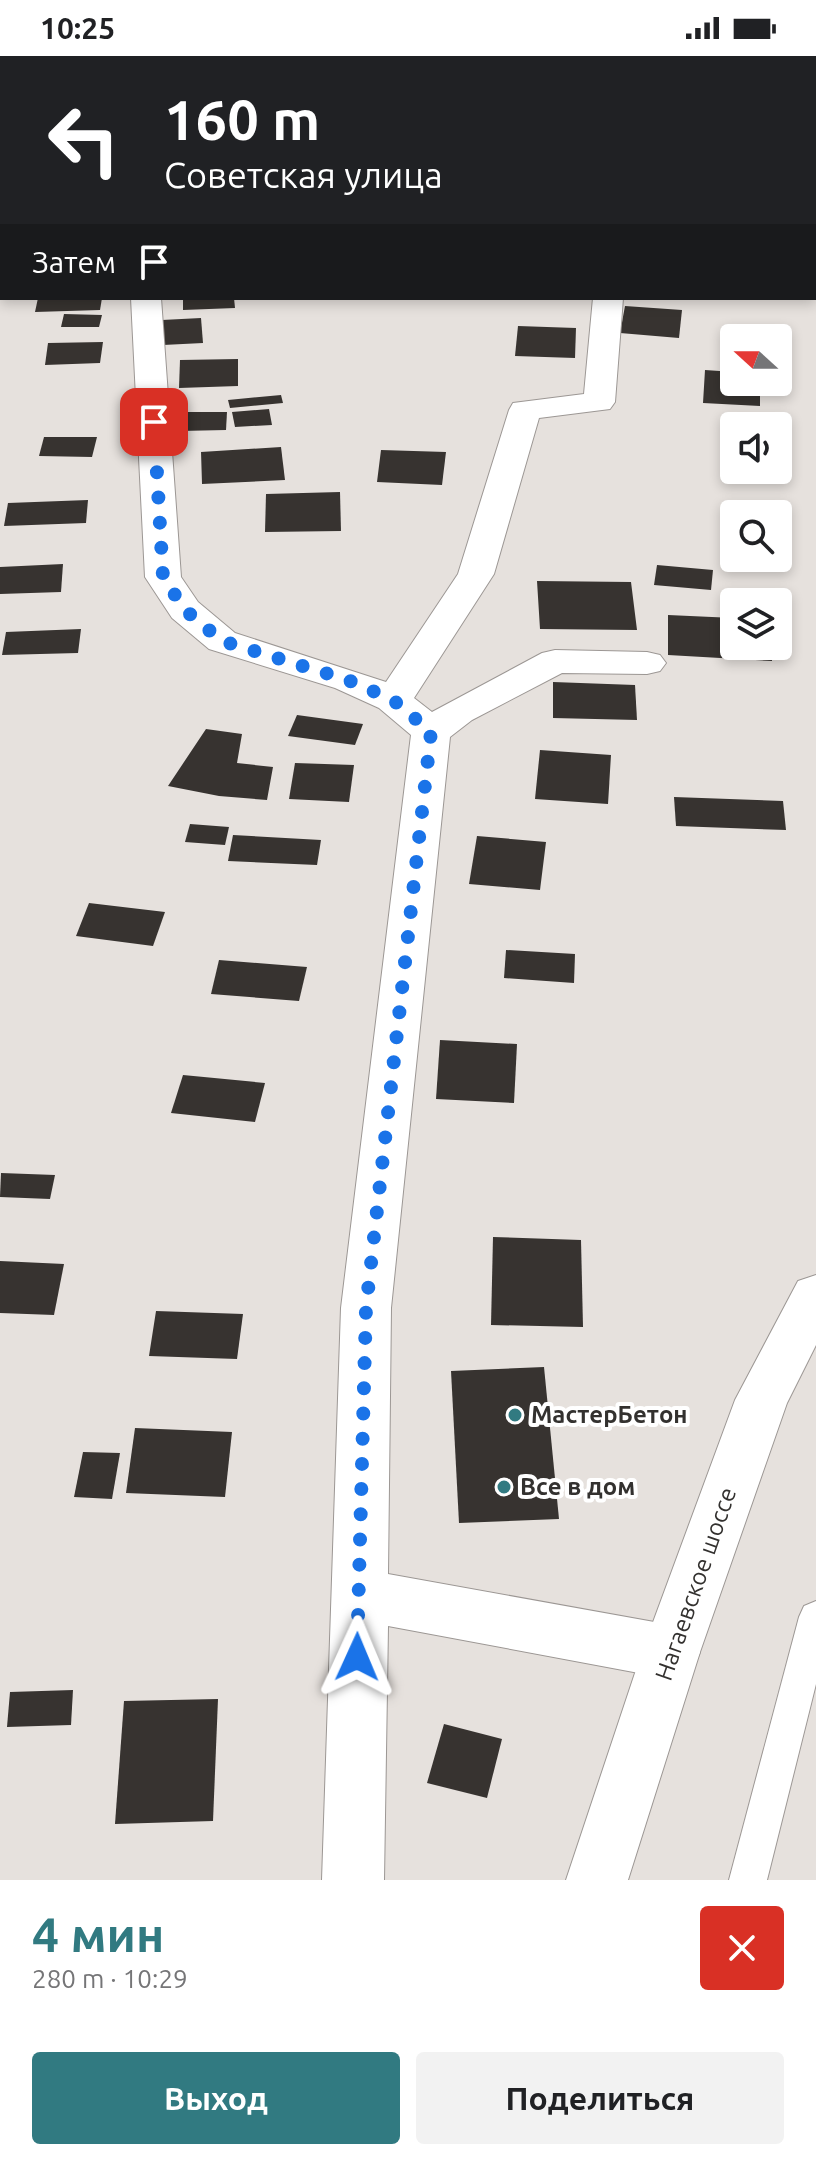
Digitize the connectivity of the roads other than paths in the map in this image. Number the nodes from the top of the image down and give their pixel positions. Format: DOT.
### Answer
graph roads {
  1 [pos="146,300"];
  2 [pos="608,300"];
  3 [pos="647,663"];
  4 [pos="393,700"];
  5 [pos="431,732"];
  6 [pos="816,1296"];
  7 [pos="359,1595"];
  8 [pos="816,1617"];
  9 [pos="671,1652"];
  10 [pos="353,1880"];
  11 [pos="597,1880"];
  12 [pos="748,1880"];
  1 -- 4 [label="street"];
  2 -- 4 [label="street"];
  3 -- 5 [label="street"];
  4 -- 5 [label="street"];
  5 -- 7 [label="street"];
  6 -- 9 [label="street, Нагаевское шоссе"];
  7 -- 9 [label="street"];
  7 -- 10 [label="street"];
  8 -- 12 [label="lane"];
  9 -- 11 [label="street, Нагаевское шоссе"];
}
